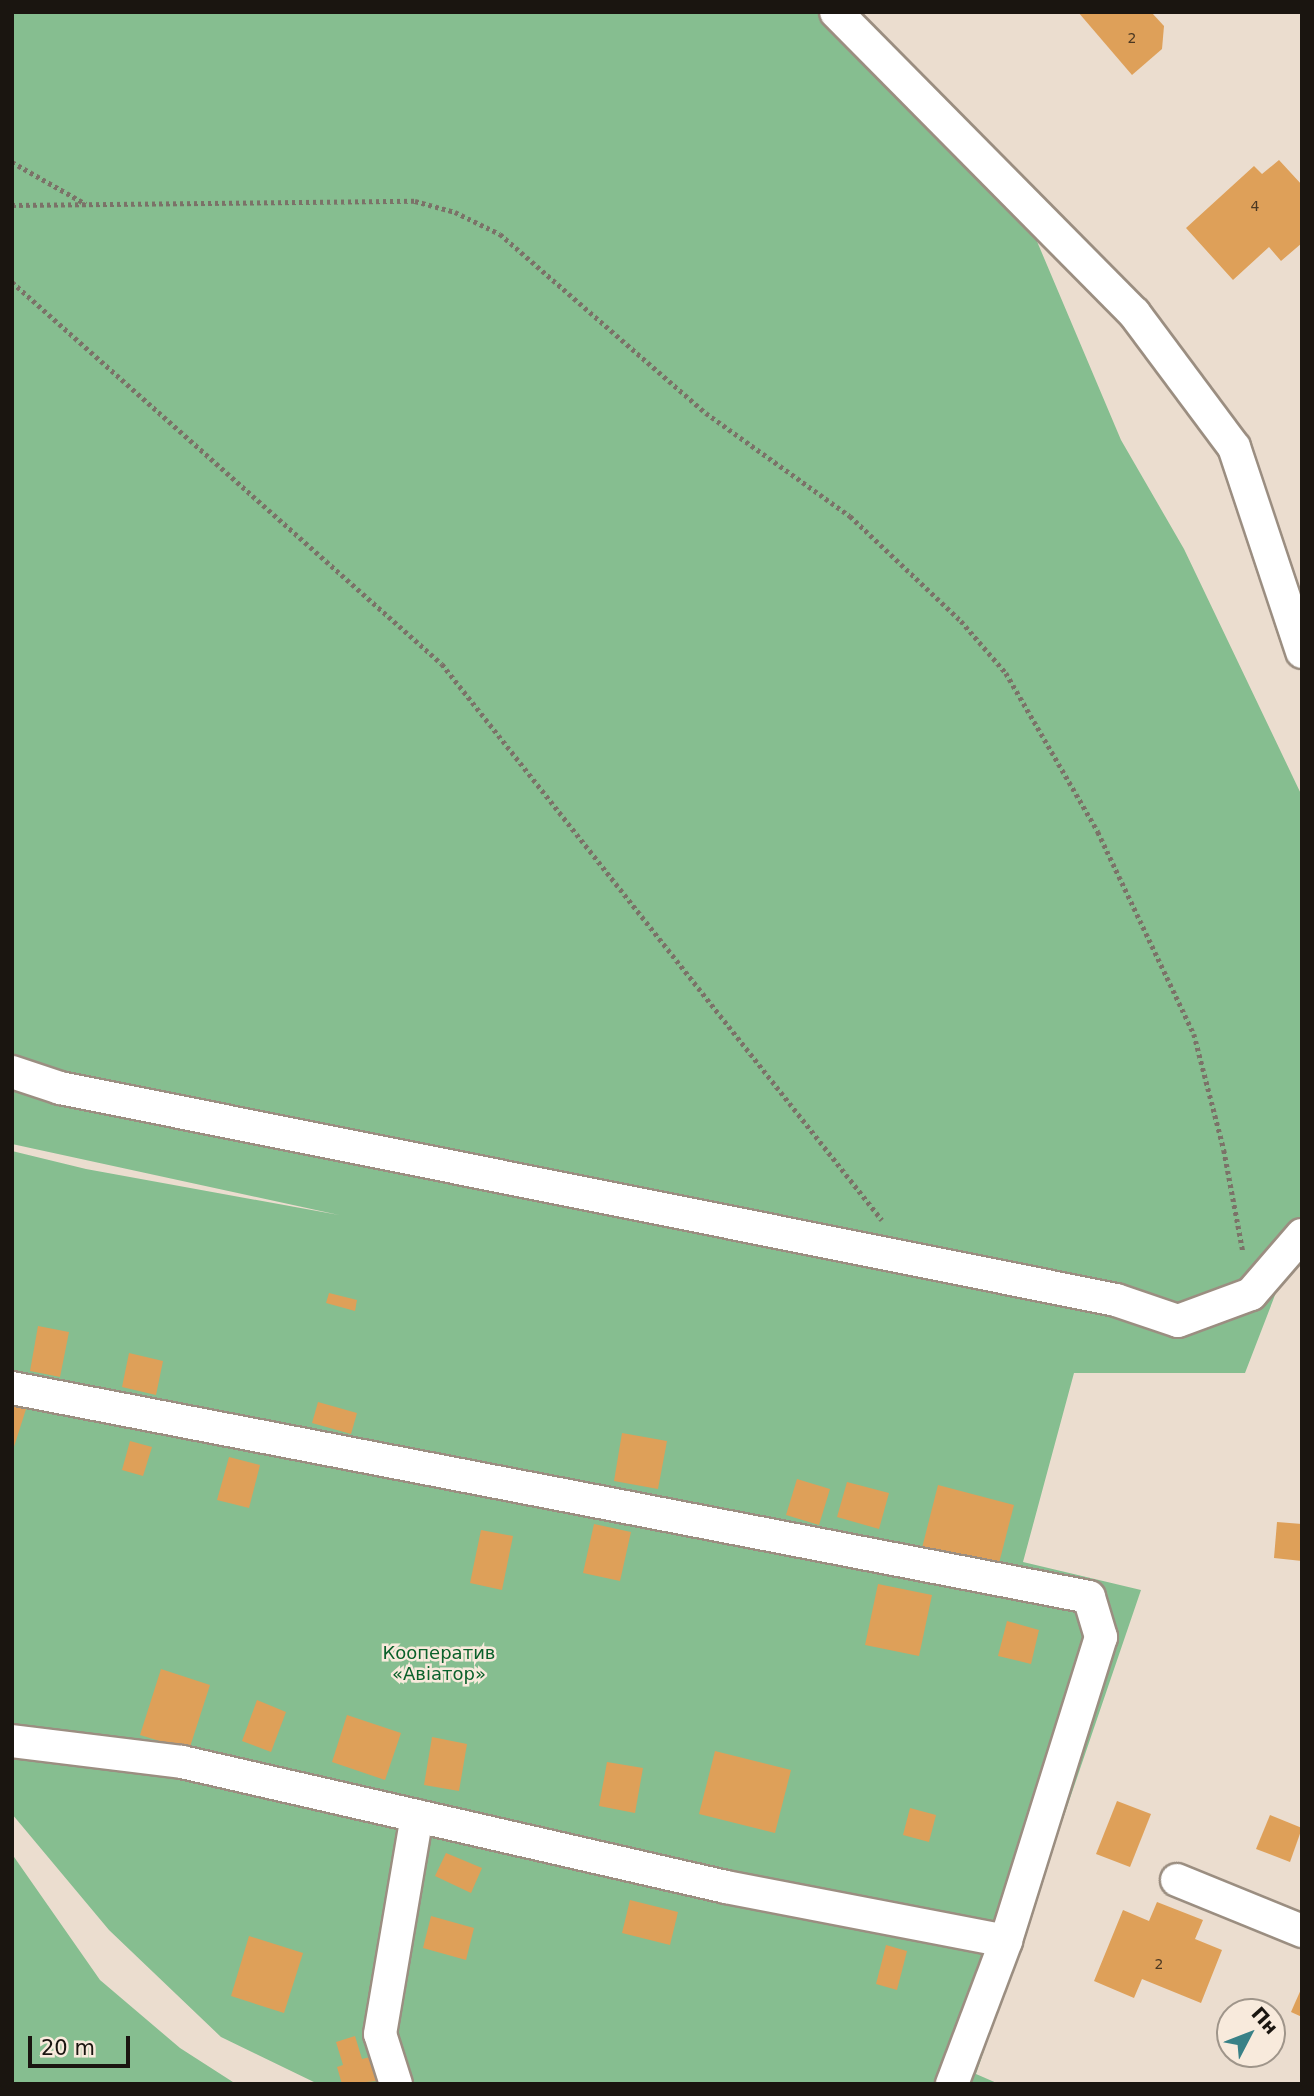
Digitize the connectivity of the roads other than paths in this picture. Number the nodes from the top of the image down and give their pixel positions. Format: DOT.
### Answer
graph roads {
  1 [pos="836,12"];
  2 [pos="1302,652"];
  3 [pos="12,1072"];
  4 [pos="1302,1235"];
  5 [pos="12,1388"];
  6 [pos="12,1741"];
  7 [pos="416,1816"];
  8 [pos="1177,1880"];
  9 [pos="1302,1931"];
  10 [pos="1006,1941"];
  11 [pos="396,2084"];
  12 [pos="952,2084"];
  1 -- 2 [label="street"];
  3 -- 4 [label="street"];
  5 -- 10 [label="street"];
  6 -- 7 [label="street"];
  7 -- 10 [label="street"];
  7 -- 11 [label="street"];
  8 -- 9 [label="street"];
  10 -- 12 [label="street"];
}
